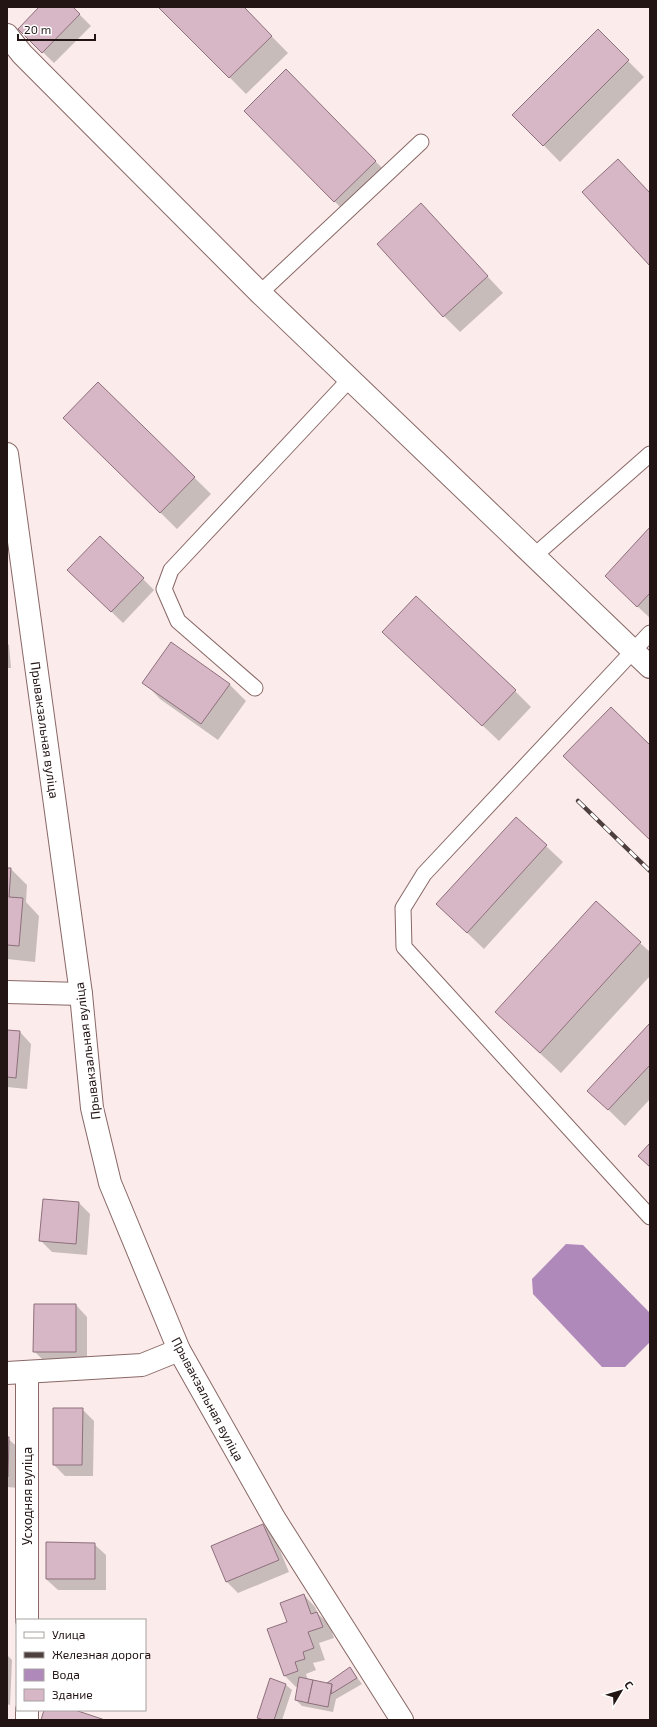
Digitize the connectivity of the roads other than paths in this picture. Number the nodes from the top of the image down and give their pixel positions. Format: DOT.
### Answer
graph roads {
  1 [pos="7,36"];
  2 [pos="421,142"];
  3 [pos="260,293"];
  4 [pos="350,379"];
  5 [pos="7,454"];
  6 [pos="650,454"];
  7 [pos="10,495"];
  8 [pos="534,556"];
  9 [pos="650,633"];
  10 [pos="633,651"];
  11 [pos="650,668"];
  12 [pos="255,688"];
  13 [pos="7,992"];
  14 [pos="81,994"];
  15 [pos="650,1217"];
  16 [pos="179,1350"];
  17 [pos="17,1372"];
  18 [pos="27,1619"];
  19 [pos="402,1720"];
  1 -- 3 [label="street"];
  2 -- 3 [label="lane"];
  3 -- 4 [label="street"];
  4 -- 8 [label="street"];
  4 -- 12 [label="lane"];
  5 -- 7 [label="street, Прывакзальная вуліца"];
  6 -- 8 [label="lane"];
  7 -- 14 [label="street, Прывакзальная вуліца"];
  8 -- 10 [label="street"];
  9 -- 10 [label="lane"];
  10 -- 11 [label="street"];
  10 -- 15 [label="lane"];
  13 -- 14 [label="street"];
  14 -- 16 [label="street, Прывакзальная вуліца"];
  16 -- 17 [label="street"];
  16 -- 19 [label="street, Прывакзальная вуліца"];
  17 -- 18 [label="street, Усходняя вуліца"];
}
